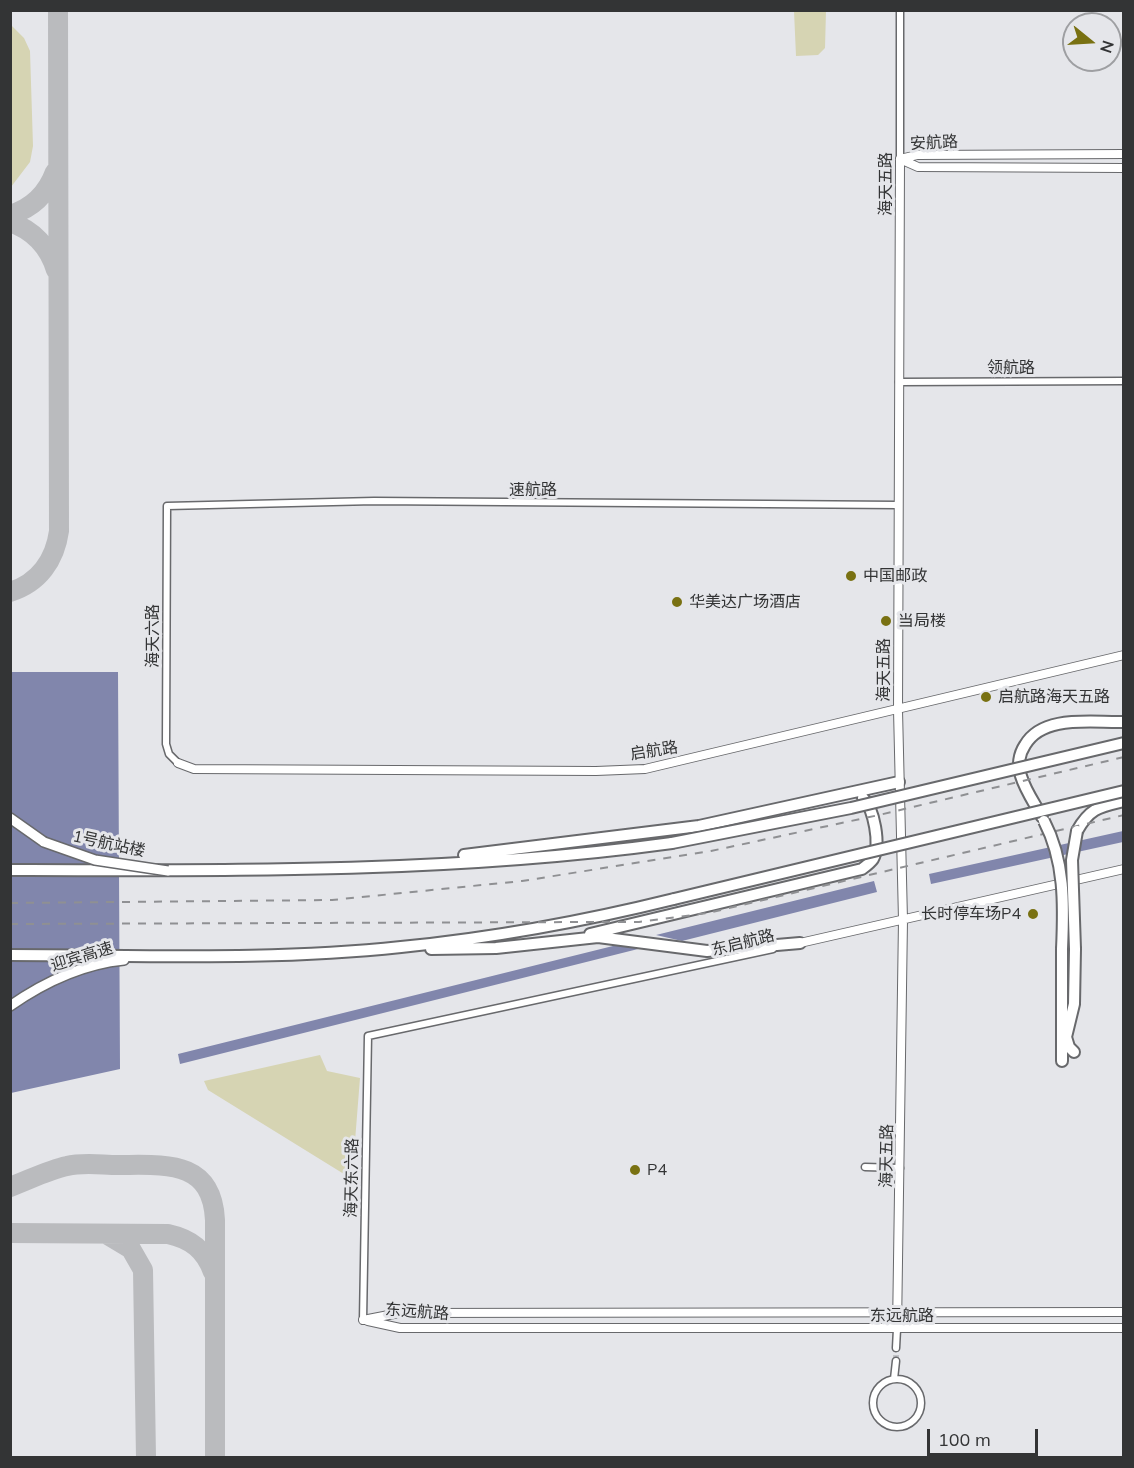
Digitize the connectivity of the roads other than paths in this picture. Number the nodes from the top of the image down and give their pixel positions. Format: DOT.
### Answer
graph roads {
  1 [pos="900,10"];
  2 [pos="1124,154"];
  3 [pos="900,159"];
  4 [pos="1124,168"];
  5 [pos="1124,381"];
  6 [pos="899,382"];
  7 [pos="167,506"];
  8 [pos="898,506"];
  9 [pos="1124,655"];
  10 [pos="898,710"];
  11 [pos="1124,722"];
  12 [pos="1124,742"];
  13 [pos="178,763"];
  14 [pos="899,782"];
  15 [pos="1124,791"];
  16 [pos="845,794"];
  17 [pos="1124,801"];
  18 [pos="10,818"];
  19 [pos="10,825"];
  20 [pos="44,842"];
  21 [pos="377,866"];
  22 [pos="1124,869"];
  23 [pos="10,870"];
  24 [pos="168,871"];
  25 [pos="903,920"];
  26 [pos="570,939"];
  27 [pos="800,943"];
  28 [pos="401,947"];
  29 [pos="10,955"];
  30 [pos="168,956"];
  31 [pos="10,1006"];
  32 [pos="368,1036"];
  33 [pos="1074,1052"];
  34 [pos="1062,1061"];
  35 [pos="866,1167"];
  36 [pos="900,1168"];
  37 [pos="898,1312"];
  38 [pos="1124,1312"];
  39 [pos="363,1320"];
  40 [pos="1124,1328"];
  41 [pos="897,1329"];
  42 [pos="896,1348"];
  43 [pos="896,1361"];
  44 [pos="894,1379"];
  1 -- 3 [label="street, 海天五路"];
  2 -- 3 [label="street, 安航路"];
  3 -- 4 [label="street, 安航路"];
  3 -- 6 [label="street, 海天五路"];
  5 -- 6 [label="street, 领航路"];
  6 -- 8 [label="street, 海天五路"];
  7 -- 8 [label="street, 速航路"];
  7 -- 13 [label="street, 海天六路"];
  8 -- 10 [label="street, 海天五路"];
  9 -- 10 [label="street, 启航路"];
  10 -- 13 [label="street, 启航路"];
  10 -- 14 [label="street, 海天五路"];
  11 -- 34 [label="highway, bridge"];
  12 -- 21 [label="highway, bridge"];
  14 -- 16 [label="highway"];
  14 -- 25 [label="street, 海天五路"];
  15 -- 28 [label="highway, bridge"];
  16 -- 21 [label="highway"];
  16 -- 26 [label="highway"];
  17 -- 33 [label="highway, bridge"];
  18 -- 20 [label="main road"];
  19 -- 20 [label="main road"];
  20 -- 24 [label="main road, 1号航站楼, bridge"];
  21 -- 24 [label="highway"];
  22 -- 25 [label="street, 东启航路"];
  23 -- 24 [label="highway, bridge"];
  25 -- 27 [label="street, 东启航路"];
  25 -- 36 [label="street, 海天五路"];
  26 -- 27 [label="highway"];
  26 -- 28 [label="highway"];
  27 -- 32 [label="street, 东启航路"];
  28 -- 30 [label="highway"];
  29 -- 30 [label="highway"];
  30 -- 31 [label="main road, 迎宾高速"];
  32 -- 39 [label="street, 海天东六路"];
  35 -- 36 [label="street"];
  36 -- 37 [label="street, 海天五路"];
  37 -- 38 [label="street, 东远航路"];
  37 -- 39 [label="street, 东远航路"];
  37 -- 41 [label="street, 海天五路"];
  39 -- 41 [label="street, 东远航路"];
  40 -- 41 [label="street, 东远航路"];
  41 -- 42 [label="street"];
  43 -- 44 [label="street"];
  44 -- 44 [label="street"];
}
